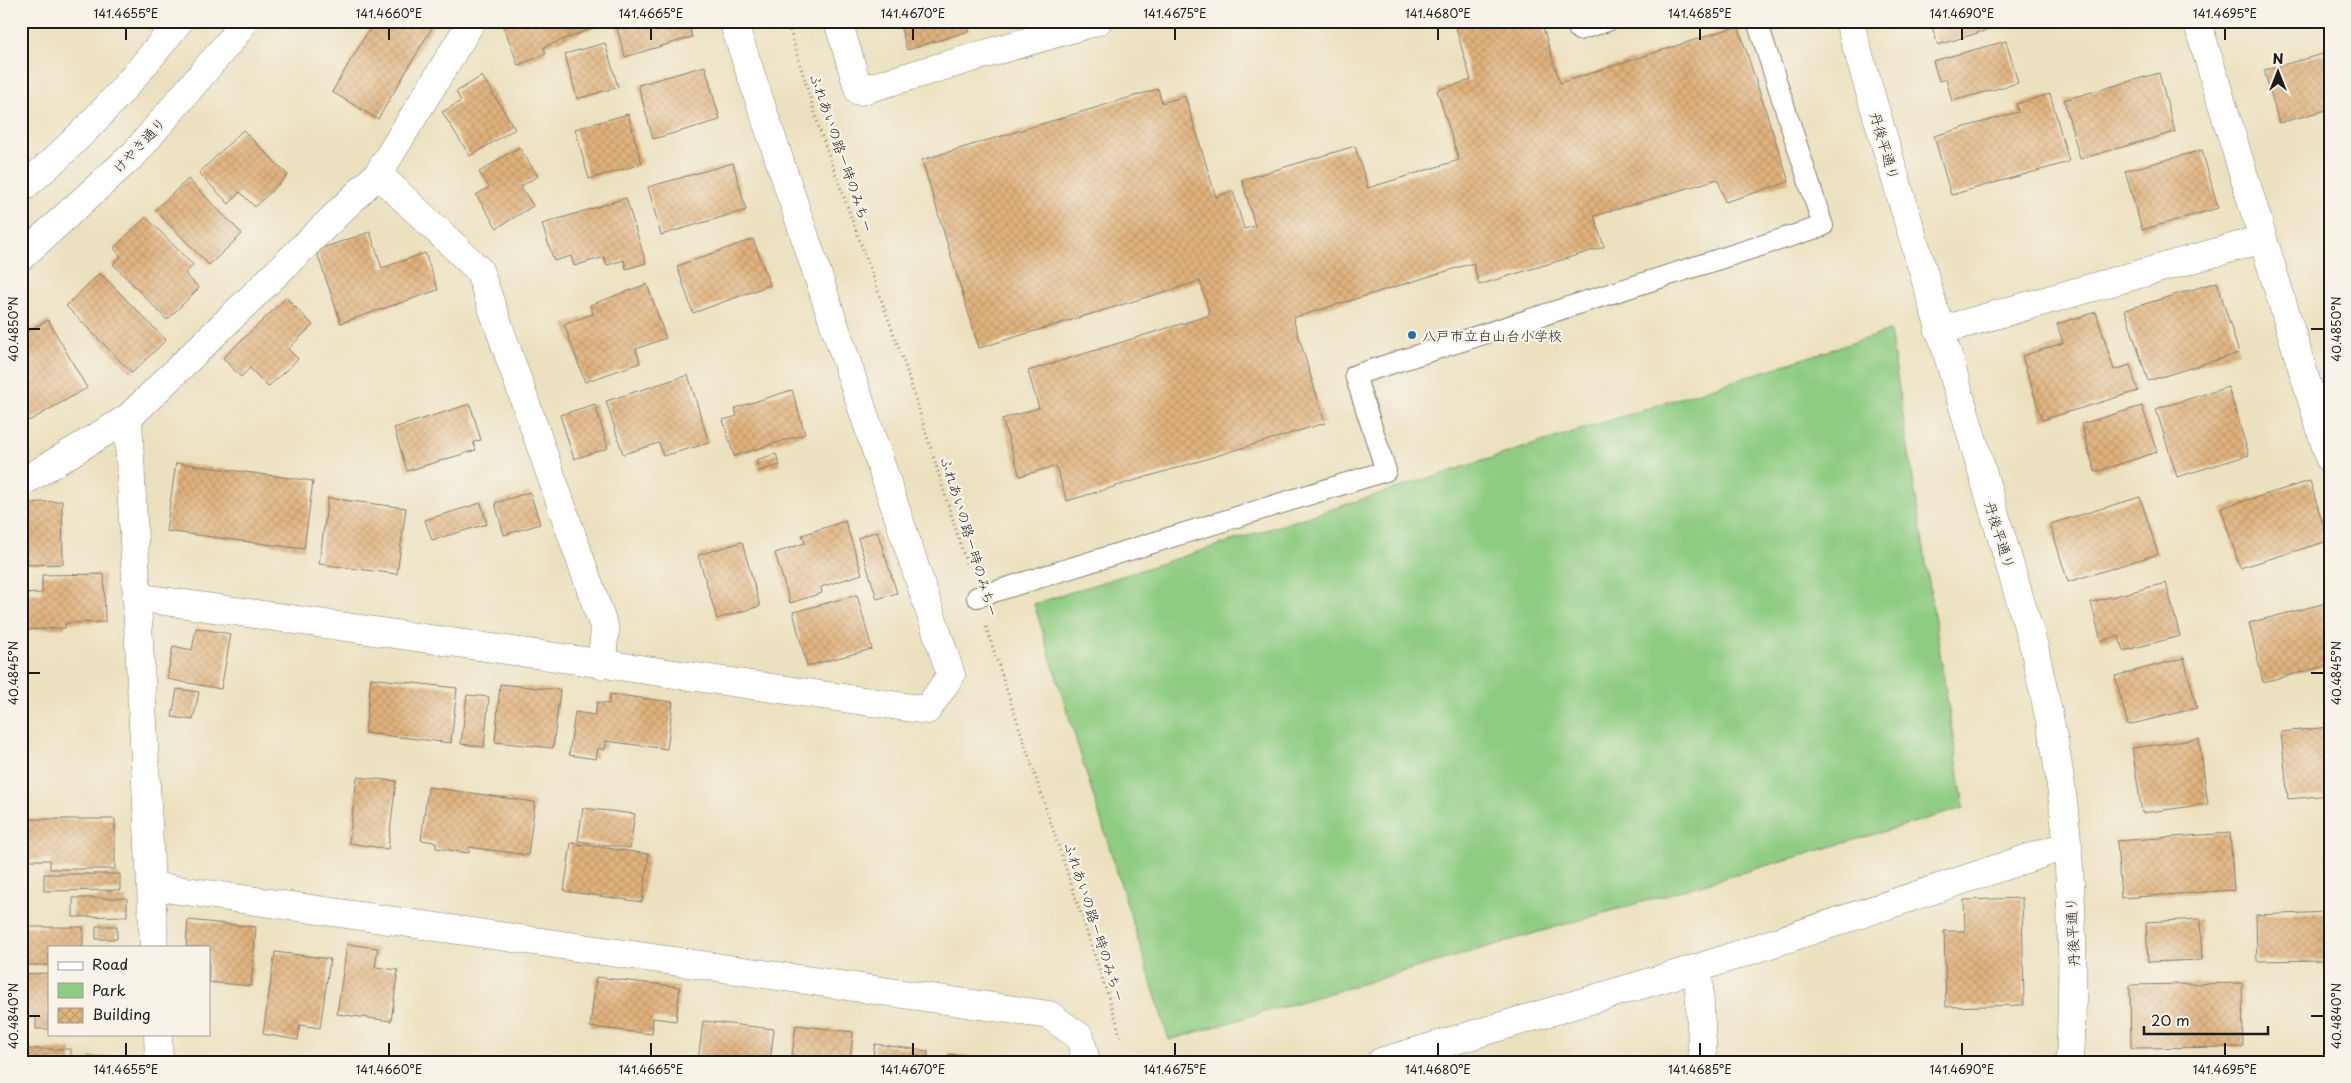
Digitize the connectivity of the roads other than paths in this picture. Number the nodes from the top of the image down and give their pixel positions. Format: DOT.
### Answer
graph roads {
  1 [pos="179,21"];
  2 [pos="244,21"];
  3 [pos="472,21"];
  4 [pos="733,21"];
  5 [pos="838,21"];
  6 [pos="1098,21"];
  7 [pos="1608,21"];
  8 [pos="1757,21"];
  9 [pos="1849,21"];
  10 [pos="2197,21"];
  11 [pos="1579,30"];
  12 [pos="378,174"];
  13 [pos="21,188"];
  14 [pos="2263,239"];
  15 [pos="21,257"];
  16 [pos="1939,332"];
  17 [pos="128,418"];
  18 [pos="2330,460"];
  19 [pos="21,483"];
  20 [pos="136,597"];
  21 [pos="977,597"];
  22 [pos="601,665"];
  23 [pos="2068,845"];
  24 [pos="152,886"];
  25 [pos="154,946"];
  26 [pos="1698,968"];
  27 [pos="158,1036"];
  28 [pos="160,1062"];
  29 [pos="1086,1062"];
  30 [pos="1381,1062"];
  31 [pos="1703,1062"];
  32 [pos="2070,1062"];
  1 -- 13 [label="street"];
  2 -- 15 [label="street, けやき通り"];
  3 -- 12 [label="street"];
  4 -- 22 [label="street"];
  5 -- 6 [label="street"];
  7 -- 11 [label="lane"];
  8 -- 21 [label="lane"];
  9 -- 16 [label="street, 丹後平通り"];
  10 -- 14 [label="street"];
  12 -- 17 [label="street"];
  12 -- 22 [label="street"];
  14 -- 16 [label="street"];
  14 -- 18 [label="street"];
  16 -- 23 [label="street, 丹後平通り"];
  17 -- 19 [label="street"];
  17 -- 20 [label="street"];
  20 -- 22 [label="street"];
  20 -- 24 [label="street"];
  23 -- 26 [label="street"];
  23 -- 32 [label="street, 丹後平通り"];
  24 -- 25 [label="street"];
  24 -- 29 [label="street"];
  26 -- 30 [label="street"];
  26 -- 31 [label="street"];
  27 -- 28 [label="street"];
}
